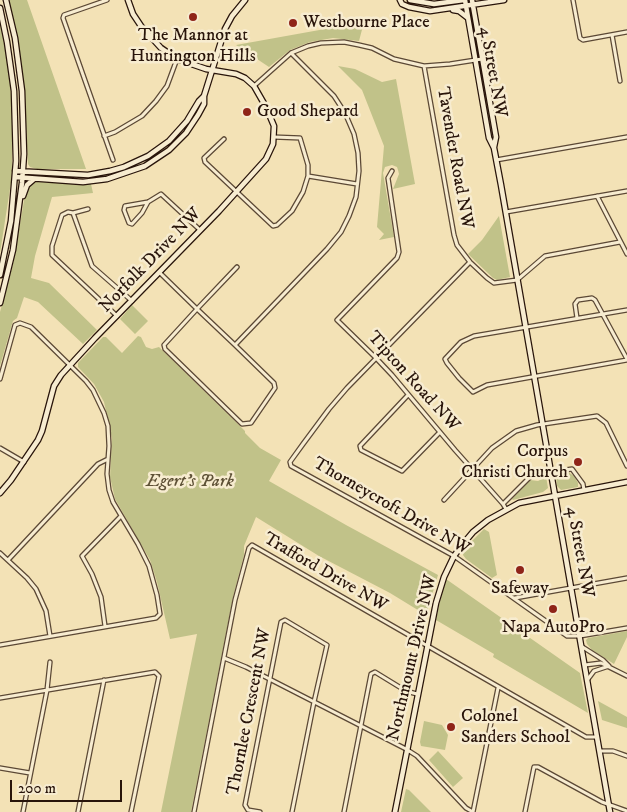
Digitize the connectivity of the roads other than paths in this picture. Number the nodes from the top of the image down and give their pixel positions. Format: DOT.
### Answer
graph roads {
  1 [pos="6,0"];
  2 [pos="108,0"];
  3 [pos="128,0"];
  4 [pos="245,0"];
  5 [pos="400,0"];
  6 [pos="410,0"];
  7 [pos="465,0"];
  8 [pos="504,0"];
  9 [pos="573,0"];
  10 [pos="473,3"];
  11 [pos="466,6"];
  12 [pos="0,8"];
  13 [pos="450,9"];
  14 [pos="468,18"];
  15 [pos="627,32"];
  16 [pos="612,35"];
  17 [pos="291,53"];
  18 [pos="177,58"];
  19 [pos="482,59"];
  20 [pos="475,60"];
  21 [pos="424,66"];
  22 [pos="213,71"];
  23 [pos="620,81"];
  24 [pos="254,86"];
  25 [pos="204,96"];
  26 [pos="104,136"];
  27 [pos="627,136"];
  28 [pos="274,137"];
  29 [pos="224,139"];
  30 [pos="494,148"];
  31 [pos="24,160"];
  32 [pos="113,160"];
  33 [pos="496,160"];
  34 [pos="15,171"];
  35 [pos="23,171"];
  36 [pos="392,171"];
  37 [pos="45,172"];
  38 [pos="308,176"];
  39 [pos="15,177"];
  40 [pos="23,178"];
  41 [pos="34,179"];
  42 [pos="357,184"];
  43 [pos="627,191"];
  44 [pos="236,192"];
  45 [pos="597,196"];
  46 [pos="148,202"];
  47 [pos="88,210"];
  48 [pos="506,212"];
  49 [pos="73,213"];
  50 [pos="18,215"];
  51 [pos="201,230"];
  52 [pos="620,242"];
  53 [pos="627,254"];
  54 [pos="470,262"];
  55 [pos="236,266"];
  56 [pos="160,272"];
  57 [pos="0,275"];
  58 [pos="517,280"];
  59 [pos="132,301"];
  60 [pos="0,303"];
  61 [pos="197,308"];
  62 [pos="627,310"];
  63 [pos="603,314"];
  64 [pos="117,316"];
  65 [pos="578,318"];
  66 [pos="526,328"];
  67 [pos="235,346"];
  68 [pos="376,358"];
  69 [pos="627,360"];
  70 [pos="70,365"];
  71 [pos="534,376"];
  72 [pos="0,379"];
  73 [pos="408,395"];
  74 [pos="543,425"];
  75 [pos="440,432"];
  76 [pos="0,448"];
  77 [pos="108,459"];
  78 [pos="24,462"];
  79 [pos="627,466"];
  80 [pos="473,469"];
  81 [pos="551,472"];
  82 [pos="539,476"];
  83 [pos="627,482"];
  84 [pos="584,490"];
  85 [pos="0,493"];
  86 [pos="555,495"];
  87 [pos="444,500"];
  88 [pos="504,506"];
  89 [pos="121,516"];
  90 [pos="0,553"];
  91 [pos="454,556"];
  92 [pos="8,560"];
  93 [pos="627,578"];
  94 [pos="571,588"];
  95 [pos="514,598"];
  96 [pos="105,626"];
  97 [pos="627,628"];
  98 [pos="50,636"];
  99 [pos="580,636"];
  100 [pos="0,645"];
  101 [pos="426,646"];
  102 [pos="581,646"];
  103 [pos="224,658"];
  104 [pos="50,662"];
  105 [pos="585,665"];
  106 [pos="610,666"];
  107 [pos="627,676"];
  108 [pos="588,679"];
  109 [pos="104,680"];
  110 [pos="270,680"];
  111 [pos="498,688"];
  112 [pos="47,690"];
  113 [pos="417,694"];
  114 [pos="0,698"];
  115 [pos="314,702"];
  116 [pos="361,725"];
  117 [pos="597,738"];
  118 [pos="406,749"];
  119 [pos="600,751"];
  120 [pos="627,756"];
  121 [pos="0,768"];
  122 [pos="30,772"];
  123 [pos="609,805"];
  124 [pos="627,811"];
  125 [pos="23,812"];
  126 [pos="78,812"];
  127 [pos="131,812"];
  128 [pos="194,812"];
  129 [pos="260,812"];
  130 [pos="292,812"];
  131 [pos="344,812"];
  132 [pos="395,812"];
  133 [pos="473,812"];
  134 [pos="525,812"];
  135 [pos="610,812"];
  1 -- 31 [label="main road"];
  2 -- 26 [label="street"];
  3 -- 18 [label="main road"];
  4 -- 22 [label="main road"];
  5 -- 13 [label="main road"];
  6 -- 7 [label="main road"];
  7 -- 11 [label="main road, 4 Street NW"];
  8 -- 10 [label="main road"];
  9 -- 16 [label="street"];
  10 -- 11 [label="main road"];
  10 -- 19 [label="main road, 4 Street NW"];
  11 -- 13 [label="main road"];
  11 -- 14 [label="main road, 4 Street NW"];
  12 -- 34 [label="main road"];
  13 -- 14 [label="main road"];
  14 -- 20 [label="main road, 4 Street NW"];
  15 -- 16 [label="street"];
  16 -- 23 [label="street"];
  17 -- 21 [label="street"];
  17 -- 24 [label="street"];
  17 -- 42 [label="street"];
  18 -- 22 [label="main road"];
  18 -- 26 [label="street"];
  19 -- 20 [label="street"];
  19 -- 30 [label="main road, 4 Street NW"];
  20 -- 21 [label="street"];
  20 -- 30 [label="main road, 4 Street NW"];
  21 -- 54 [label="street, Tavender Road NW"];
  22 -- 24 [label="main road"];
  22 -- 25 [label="main road"];
  24 -- 28 [label="main road"];
  25 -- 37 [label="main road"];
  25 -- 41 [label="main road"];
  26 -- 32 [label="street"];
  27 -- 33 [label="street"];
  28 -- 38 [label="street"];
  28 -- 44 [label="main road, Norfolk Drive NW"];
  29 -- 44 [label="street"];
  30 -- 33 [label="main road, 4 Street NW"];
  31 -- 35 [label="main road"];
  31 -- 37 [label="main road"];
  33 -- 48 [label="main road, 4 Street NW"];
  34 -- 35 [label="main road"];
  34 -- 39 [label="main road"];
  35 -- 37 [label="main road"];
  35 -- 40 [label="main road"];
  36 -- 68 [label="street, Tipton Road NW"];
  38 -- 42 [label="street"];
  38 -- 44 [label="street"];
  39 -- 40 [label="main road"];
  39 -- 57 [label="main road"];
  40 -- 41 [label="main road"];
  40 -- 50 [label="main road"];
  41 -- 50 [label="main road"];
  42 -- 67 [label="street"];
  43 -- 45 [label="street"];
  44 -- 51 [label="main road, Norfolk Drive NW"];
  45 -- 48 [label="street"];
  45 -- 52 [label="street"];
  46 -- 46 [label="street"];
  46 -- 51 [label="street"];
  47 -- 49 [label="street"];
  48 -- 58 [label="main road, 4 Street NW"];
  49 -- 59 [label="street"];
  49 -- 64 [label="street"];
  50 -- 60 [label="main road"];
  51 -- 56 [label="main road, Norfolk Drive NW"];
  52 -- 53 [label="street"];
  52 -- 58 [label="street"];
  54 -- 58 [label="street, Tavender Road NW"];
  54 -- 68 [label="street, Thorneycroft Drive NW"];
  55 -- 61 [label="street"];
  56 -- 59 [label="main road, Norfolk Drive NW"];
  56 -- 61 [label="street"];
  58 -- 66 [label="main road, 4 Street NW"];
  59 -- 64 [label="main road, Norfolk Drive NW"];
  61 -- 67 [label="street"];
  61 -- 67 [label="street"];
  62 -- 63 [label="street"];
  63 -- 65 [label="street"];
  63 -- 65 [label="street"];
  63 -- 69 [label="street"];
  64 -- 70 [label="main road, Norfolk Drive NW"];
  65 -- 66 [label="street"];
  66 -- 71 [label="main road, 4 Street NW"];
  66 -- 71 [label="street"];
  68 -- 73 [label="street, Tipton Road NW"];
  68 -- 91 [label="street, Thorneycroft Drive NW"];
  69 -- 71 [label="street"];
  70 -- 72 [label="street"];
  70 -- 77 [label="street"];
  70 -- 78 [label="main road, Norfolk Drive NW"];
  71 -- 74 [label="main road, 4 Street NW"];
  73 -- 75 [label="street, Tipton Road NW"];
  73 -- 75 [label="street"];
  74 -- 79 [label="street"];
  74 -- 80 [label="street"];
  74 -- 81 [label="main road, 4 Street NW"];
  75 -- 80 [label="street, Tipton Road NW"];
  76 -- 78 [label="street"];
  77 -- 89 [label="street"];
  77 -- 92 [label="street"];
  78 -- 85 [label="main road, Norfolk Drive NW"];
  80 -- 87 [label="street"];
  80 -- 88 [label="street, Tipton Road NW"];
  81 -- 84 [label="street"];
  81 -- 86 [label="main road, 4 Street NW"];
  82 -- 88 [label="street"];
  83 -- 84 [label="main road, Northmount Drive NW"];
  84 -- 86 [label="main road, Northmount Drive NW"];
  86 -- 88 [label="main road, Northmount Drive NW"];
  86 -- 94 [label="main road, 4 Street NW"];
  88 -- 91 [label="main road, Northmount Drive NW"];
  89 -- 96 [label="street"];
  89 -- 96 [label="street"];
  90 -- 92 [label="street"];
  91 -- 95 [label="street, Thorneycroft Drive NW"];
  91 -- 101 [label="main road, Northmount Drive NW"];
  92 -- 98 [label="street"];
  93 -- 94 [label="street"];
  94 -- 95 [label="street"];
  94 -- 99 [label="main road, 4 Street NW"];
  95 -- 99 [label="street, Thorneycroft Drive NW"];
  96 -- 98 [label="street"];
  97 -- 99 [label="street"];
  98 -- 100 [label="street"];
  99 -- 102 [label="main road, 4 Street NW"];
  101 -- 103 [label="street, Trafford Drive NW"];
  101 -- 111 [label="street, Trafford Drive NW"];
  101 -- 113 [label="main road, Northmount Drive NW"];
  102 -- 105 [label="main road, 4 Street NW"];
  102 -- 106 [label="street"];
  103 -- 110 [label="street"];
  103 -- 128 [label="street, Trafford Drive NW"];
  104 -- 112 [label="street"];
  105 -- 106 [label="street"];
  105 -- 108 [label="main road, 4 Street NW"];
  106 -- 107 [label="street"];
  106 -- 108 [label="street"];
  108 -- 117 [label="main road, 4 Street NW"];
  109 -- 112 [label="street"];
  109 -- 126 [label="street"];
  109 -- 127 [label="street"];
  110 -- 115 [label="street"];
  110 -- 115 [label="street, Thornlee Crescent NW"];
  110 -- 129 [label="street, Thornlee Crescent NW"];
  111 -- 117 [label="street, Trafford Drive NW"];
  111 -- 133 [label="street"];
  112 -- 114 [label="street"];
  112 -- 122 [label="street"];
  113 -- 116 [label="street"];
  113 -- 118 [label="main road, Northmount Drive NW"];
  115 -- 116 [label="street"];
  115 -- 130 [label="street, Thornlee Crescent NW"];
  116 -- 118 [label="street"];
  116 -- 131 [label="street"];
  117 -- 119 [label="main road, 4 Street NW"];
  118 -- 132 [label="main road, Northmount Drive NW"];
  118 -- 133 [label="street"];
  119 -- 120 [label="street"];
  119 -- 123 [label="main road, 4 Street NW"];
  121 -- 122 [label="street"];
  122 -- 125 [label="street"];
  123 -- 124 [label="street"];
  123 -- 134 [label="street"];
  123 -- 135 [label="main road, 4 Street NW"];
}
